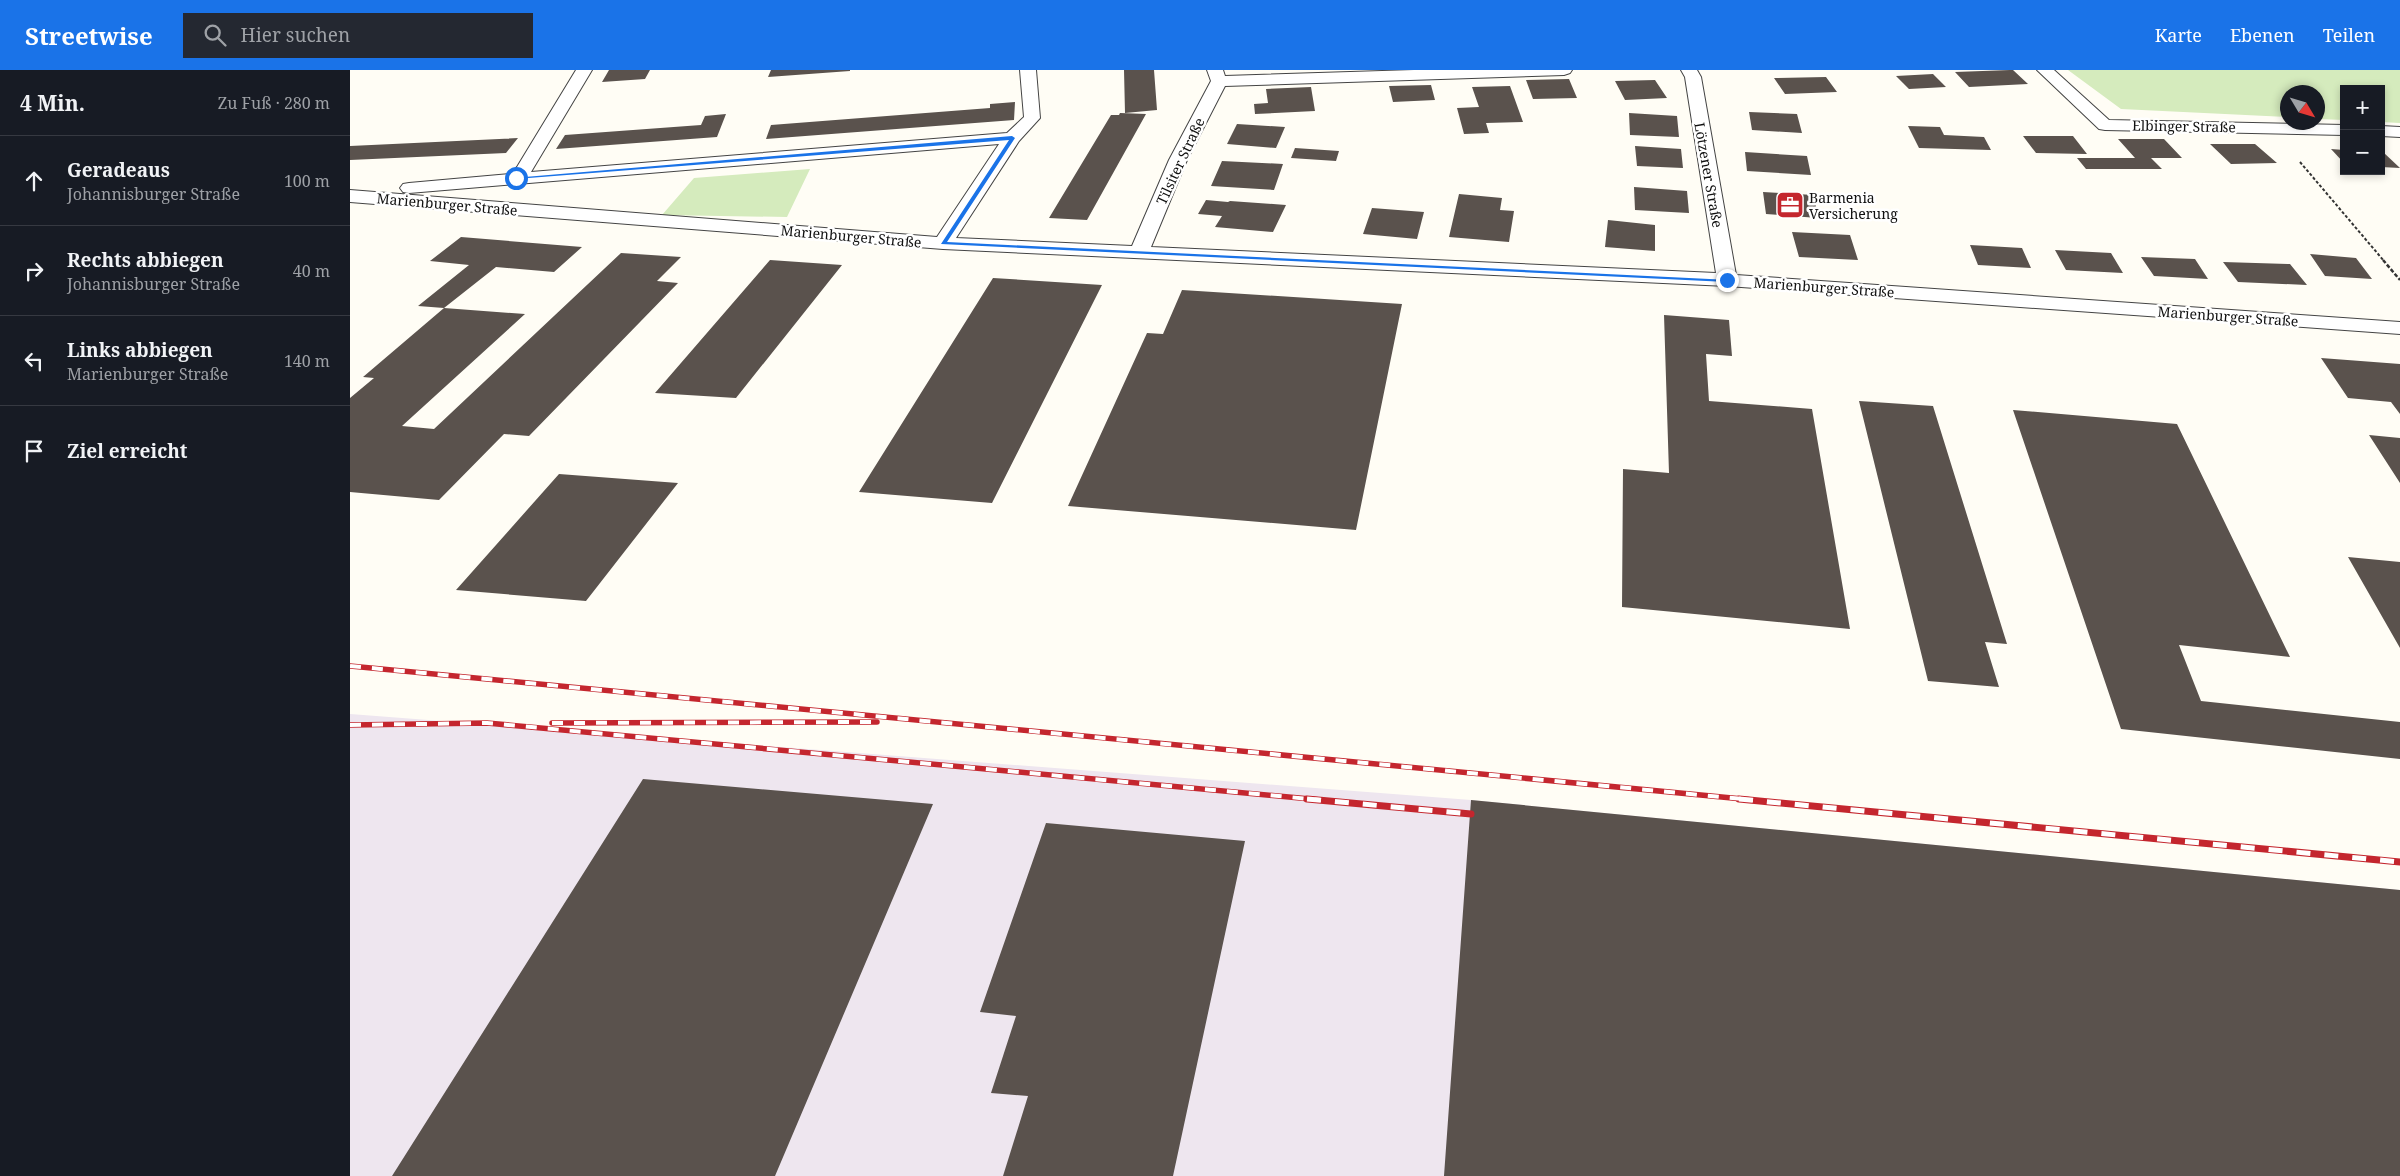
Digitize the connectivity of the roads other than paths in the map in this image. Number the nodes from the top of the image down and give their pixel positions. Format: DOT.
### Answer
graph roads {
  1 [pos="584,70"];
  2 [pos="1028,70"];
  3 [pos="1564,70"];
  4 [pos="1689,70"];
  5 [pos="2045,70"];
  6 [pos="1524,71"];
  7 [pos="1217,75"];
  8 [pos="2340,130"];
  9 [pos="2385,131"];
  10 [pos="2400,132"];
  11 [pos="1012,138"];
  12 [pos="516,178"];
  13 [pos="350,195"];
  14 [pos="943,243"];
  15 [pos="1139,252"];
  16 [pos="1727,280"];
  17 [pos="2400,328"];
  1 -- 12 [label="street"];
  2 -- 11 [label="street"];
  3 -- 6 [label="street"];
  4 -- 16 [label="street, Lötzener Straße"];
  5 -- 8 [label="street, Elbinger Straße"];
  6 -- 7 [label="street"];
  7 -- 15 [label="street, Tilsiter Straße"];
  9 -- 10 [label="street"];
  11 -- 12 [label="street"];
  11 -- 14 [label="street"];
  12 -- 13 [label="street"];
  13 -- 14 [label="street, Marienburger Straße"];
  14 -- 15 [label="street, Marienburger Straße"];
  15 -- 16 [label="street, Marienburger Straße"];
  16 -- 17 [label="street, Marienburger Straße"];
}
